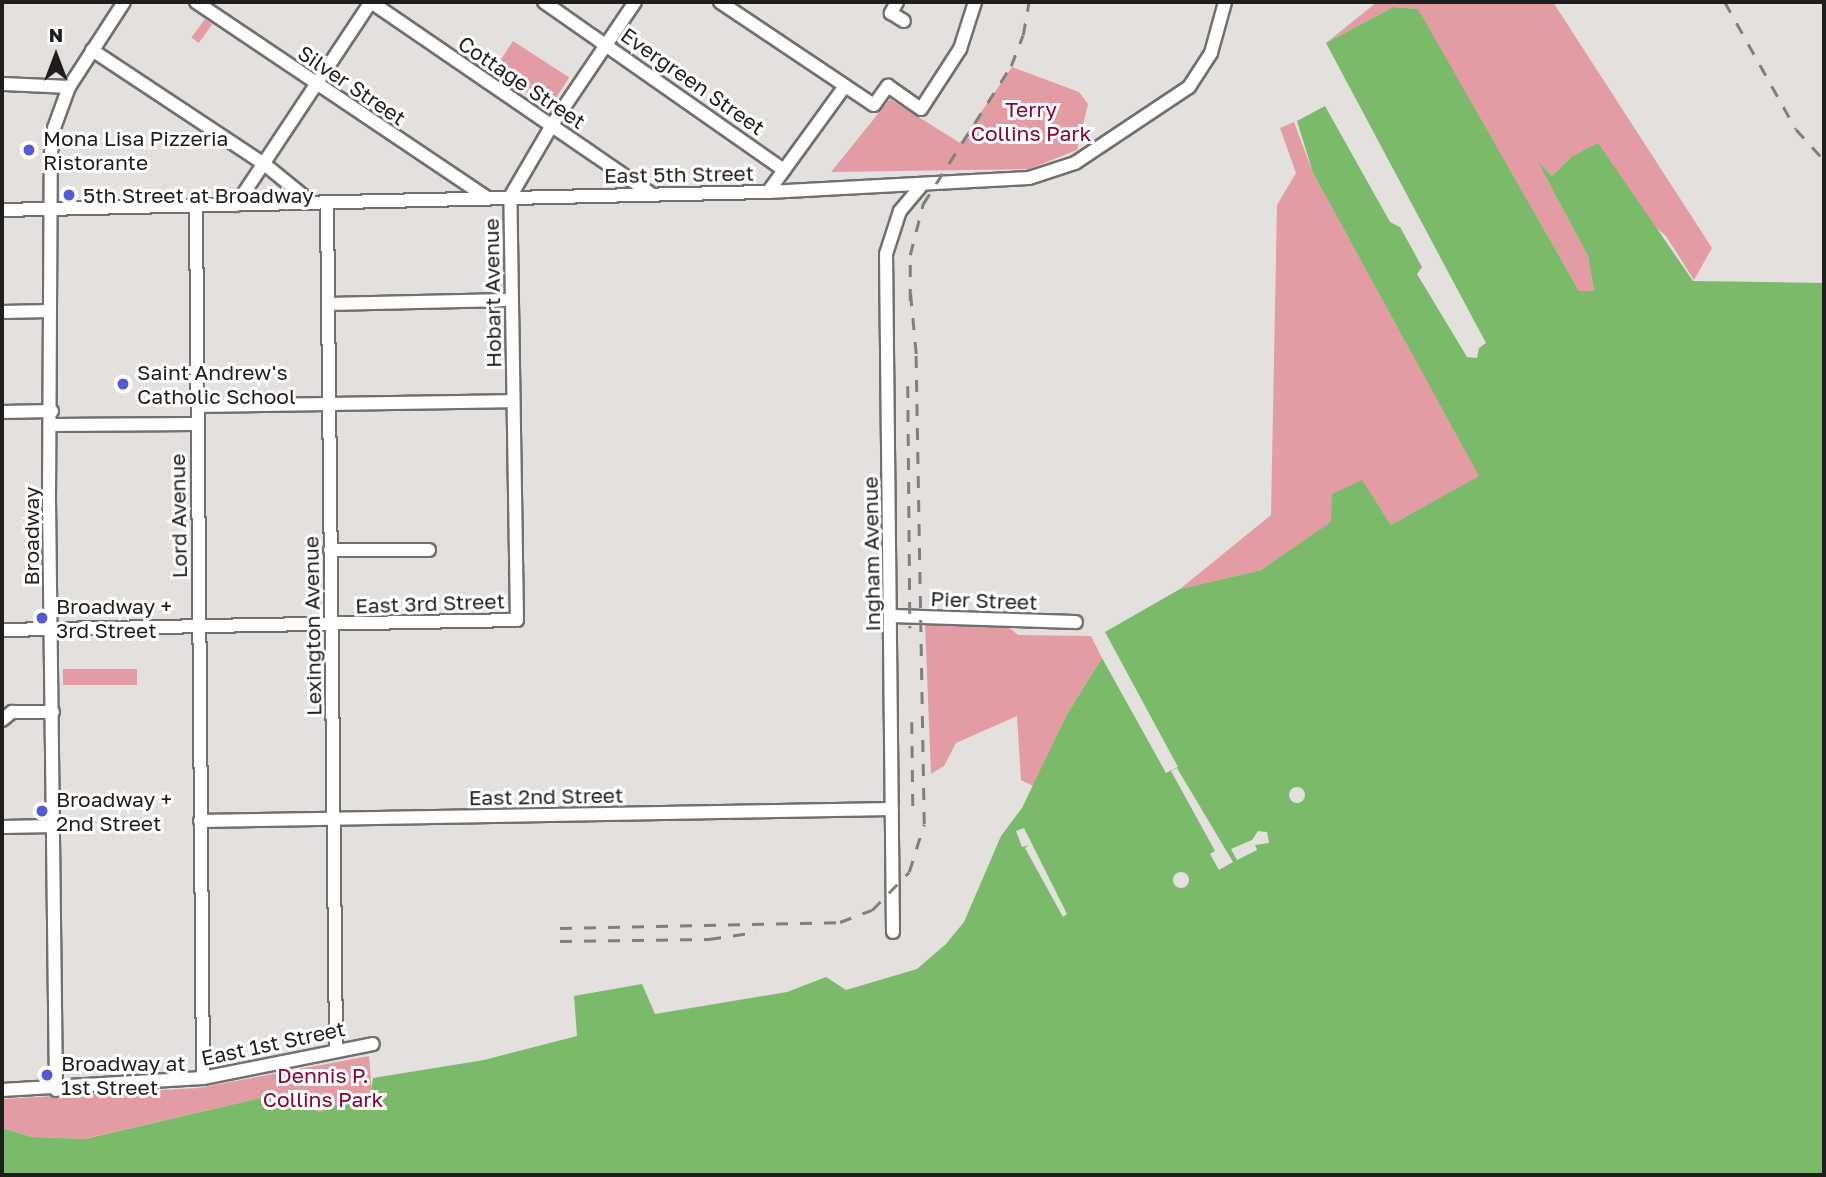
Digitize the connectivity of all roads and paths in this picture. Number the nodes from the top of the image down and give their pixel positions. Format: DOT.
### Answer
graph roads {
  1 [pos="124,2"];
  2 [pos="196,2"];
  3 [pos="371,2"];
  4 [pos="544,2"];
  5 [pos="635,2"];
  6 [pos="720,2"];
  7 [pos="897,2"];
  8 [pos="975,2"];
  9 [pos="1225,2"];
  10 [pos="904,21"];
  11 [pos="607,44"];
  12 [pos="92,50"];
  13 [pos="2,84"];
  14 [pos="315,84"];
  15 [pos="845,86"];
  16 [pos="69,87"];
  17 [pos="552,125"];
  18 [pos="263,163"];
  19 [pos="784,170"];
  20 [pos="921,186"];
  21 [pos="768,192"];
  22 [pos="652,194"];
  23 [pos="510,197"];
  24 [pos="487,198"];
  25 [pos="311,202"];
  26 [pos="327,202"];
  27 [pos="195,205"];
  28 [pos="236,205"];
  29 [pos="49,209"];
  30 [pos="2,210"];
  31 [pos="511,300"];
  32 [pos="328,304"];
  33 [pos="50,311"];
  34 [pos="2,312"];
  35 [pos="513,401"];
  36 [pos="328,403"];
  37 [pos="198,406"];
  38 [pos="52,411"];
  39 [pos="2,412"];
  40 [pos="196,424"];
  41 [pos="52,425"];
  42 [pos="330,550"];
  43 [pos="429,550"];
  44 [pos="891,616"];
  45 [pos="517,620"];
  46 [pos="1076,622"];
  47 [pos="331,625"];
  48 [pos="199,628"];
  49 [pos="51,629"];
  50 [pos="2,630"];
  51 [pos="53,712"];
  52 [pos="2,720"];
  53 [pos="892,809"];
  54 [pos="333,819"];
  55 [pos="200,821"];
  56 [pos="54,826"];
  57 [pos="2,827"];
  58 [pos="894,932"];
  59 [pos="373,1044"];
  60 [pos="336,1049"];
  61 [pos="203,1079"];
  62 [pos="2,1090"];
  63 [pos="56,1090"];
  1 -- 12 [label="street, Broadway"];
  2 -- 14 [label="street, Silver Street"];
  3 -- 14 [label="street"];
  3 -- 17 [label="street, Cottage Street"];
  4 -- 11 [label="street, Evergreen Street"];
  5 -- 11 [label="street, Hobart Avenue"];
  6 -- 15 [label="street"];
  7 -- 10 [label="street"];
  8 -- 15 [label="street"];
  9 -- 20 [label="street, East 5th Street"];
  11 -- 17 [label="street, Hobart Avenue"];
  11 -- 19 [label="street, Evergreen Street"];
  12 -- 16 [label="street, Broadway"];
  12 -- 18 [label="street"];
  13 -- 16 [label="street"];
  14 -- 18 [label="street"];
  14 -- 24 [label="street, Silver Street"];
  15 -- 19 [label="street"];
  16 -- 29 [label="street, Broadway"];
  17 -- 22 [label="street, Cottage Street"];
  17 -- 23 [label="street, Hobart Avenue"];
  18 -- 25 [label="street"];
  18 -- 28 [label="street"];
  19 -- 21 [label="street"];
  20 -- 21 [label="street, East 5th Street"];
  20 -- 44 [label="street, Ingham Avenue"];
  21 -- 22 [label="street, East 5th Street"];
  22 -- 23 [label="street, East 5th Street"];
  23 -- 24 [label="street, East 5th Street"];
  23 -- 31 [label="street, Hobart Avenue"];
  24 -- 26 [label="street, East 5th Street"];
  25 -- 26 [label="street, East 5th Street"];
  25 -- 28 [label="street, East 5th Street"];
  26 -- 32 [label="street, Lexington Avenue"];
  27 -- 28 [label="street, East 5th Street"];
  27 -- 29 [label="street, East 5th Street"];
  27 -- 37 [label="street, Lord Avenue"];
  29 -- 30 [label="street, East 5th Street"];
  29 -- 33 [label="street, Broadway"];
  31 -- 32 [label="street"];
  31 -- 35 [label="street, Hobart Avenue"];
  32 -- 36 [label="street, Lexington Avenue"];
  33 -- 34 [label="street"];
  33 -- 38 [label="street, Broadway"];
  35 -- 36 [label="street"];
  35 -- 45 [label="street, Hobart Avenue"];
  36 -- 37 [label="street"];
  36 -- 42 [label="street, Lexington Avenue"];
  37 -- 40 [label="street, Lord Avenue"];
  38 -- 39 [label="street"];
  38 -- 41 [label="street, Broadway"];
  40 -- 41 [label="street"];
  40 -- 48 [label="street, Lord Avenue"];
  41 -- 49 [label="street, Broadway"];
  42 -- 43 [label="street"];
  42 -- 47 [label="street, Lexington Avenue"];
  44 -- 46 [label="street, Pier Street"];
  44 -- 53 [label="street, Ingham Avenue"];
  45 -- 47 [label="street, East 3rd Street"];
  47 -- 48 [label="street, East 3rd Street"];
  47 -- 54 [label="street, Lexington Avenue"];
  48 -- 49 [label="street, East 3rd Street"];
  48 -- 55 [label="street, Lord Avenue"];
  49 -- 50 [label="street, East 3rd Street"];
  49 -- 51 [label="street, Broadway"];
  51 -- 52 [label="street"];
  51 -- 56 [label="street, Broadway"];
  53 -- 54 [label="street, East 2nd Street"];
  53 -- 58 [label="street, Ingham Avenue"];
  54 -- 55 [label="street, East 2nd Street"];
  54 -- 60 [label="street, Lexington Avenue"];
  55 -- 61 [label="street, Lord Avenue"];
  56 -- 57 [label="street"];
  56 -- 63 [label="street, Broadway"];
  59 -- 60 [label="street, East 1st Street"];
  60 -- 61 [label="street, East 1st Street"];
  61 -- 63 [label="street, East 1st Street"];
  62 -- 63 [label="street, East 1st Street"];
}
